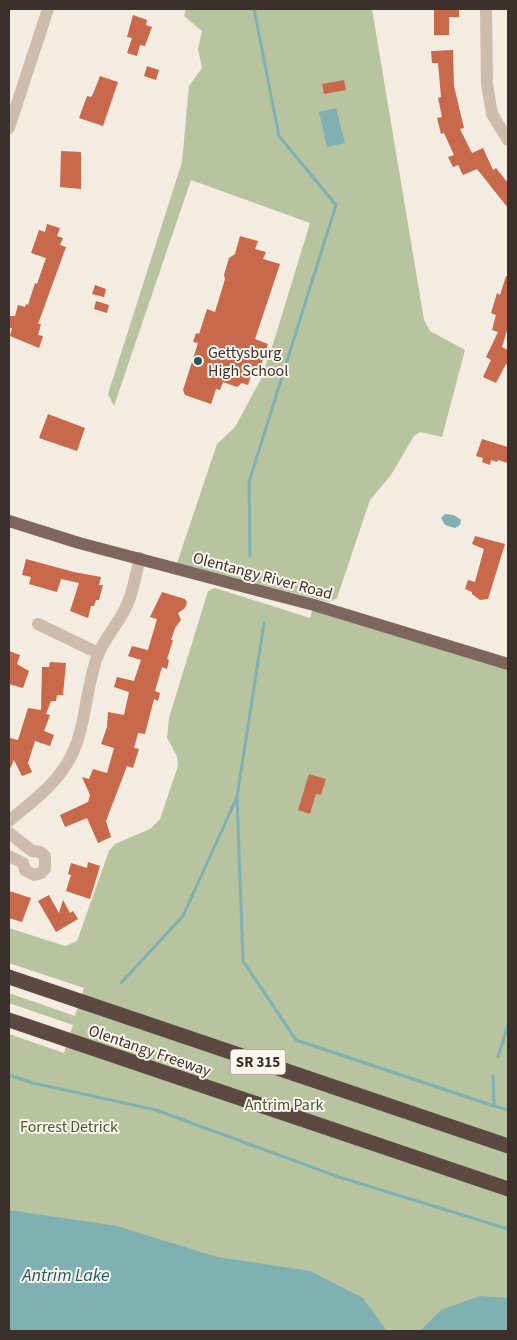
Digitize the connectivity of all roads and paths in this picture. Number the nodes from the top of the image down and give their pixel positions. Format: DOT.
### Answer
graph roads {
  1 [pos="48,9"];
  2 [pos="486,9"];
  3 [pos="9,128"];
  4 [pos="508,140"];
  5 [pos="9,521"];
  6 [pos="140,558"];
  7 [pos="38,624"];
  8 [pos="98,653"];
  9 [pos="508,664"];
  10 [pos="9,821"];
  11 [pos="9,834"];
  12 [pos="9,856"];
  13 [pos="9,977"];
  14 [pos="9,1020"];
  15 [pos="508,1146"];
  16 [pos="508,1189"];
  1 -- 3 [label="street"];
  2 -- 4 [label="street"];
  5 -- 6 [label="main road, Olentangy River Road"];
  6 -- 8 [label="street"];
  6 -- 9 [label="main road, Olentangy River Road"];
  7 -- 8 [label="street"];
  8 -- 10 [label="street"];
  11 -- 12 [label="street"];
  13 -- 15 [label="highway, Olentangy Freeway / SR 315"];
  14 -- 16 [label="highway, Olentangy Freeway / SR 315"];
}
